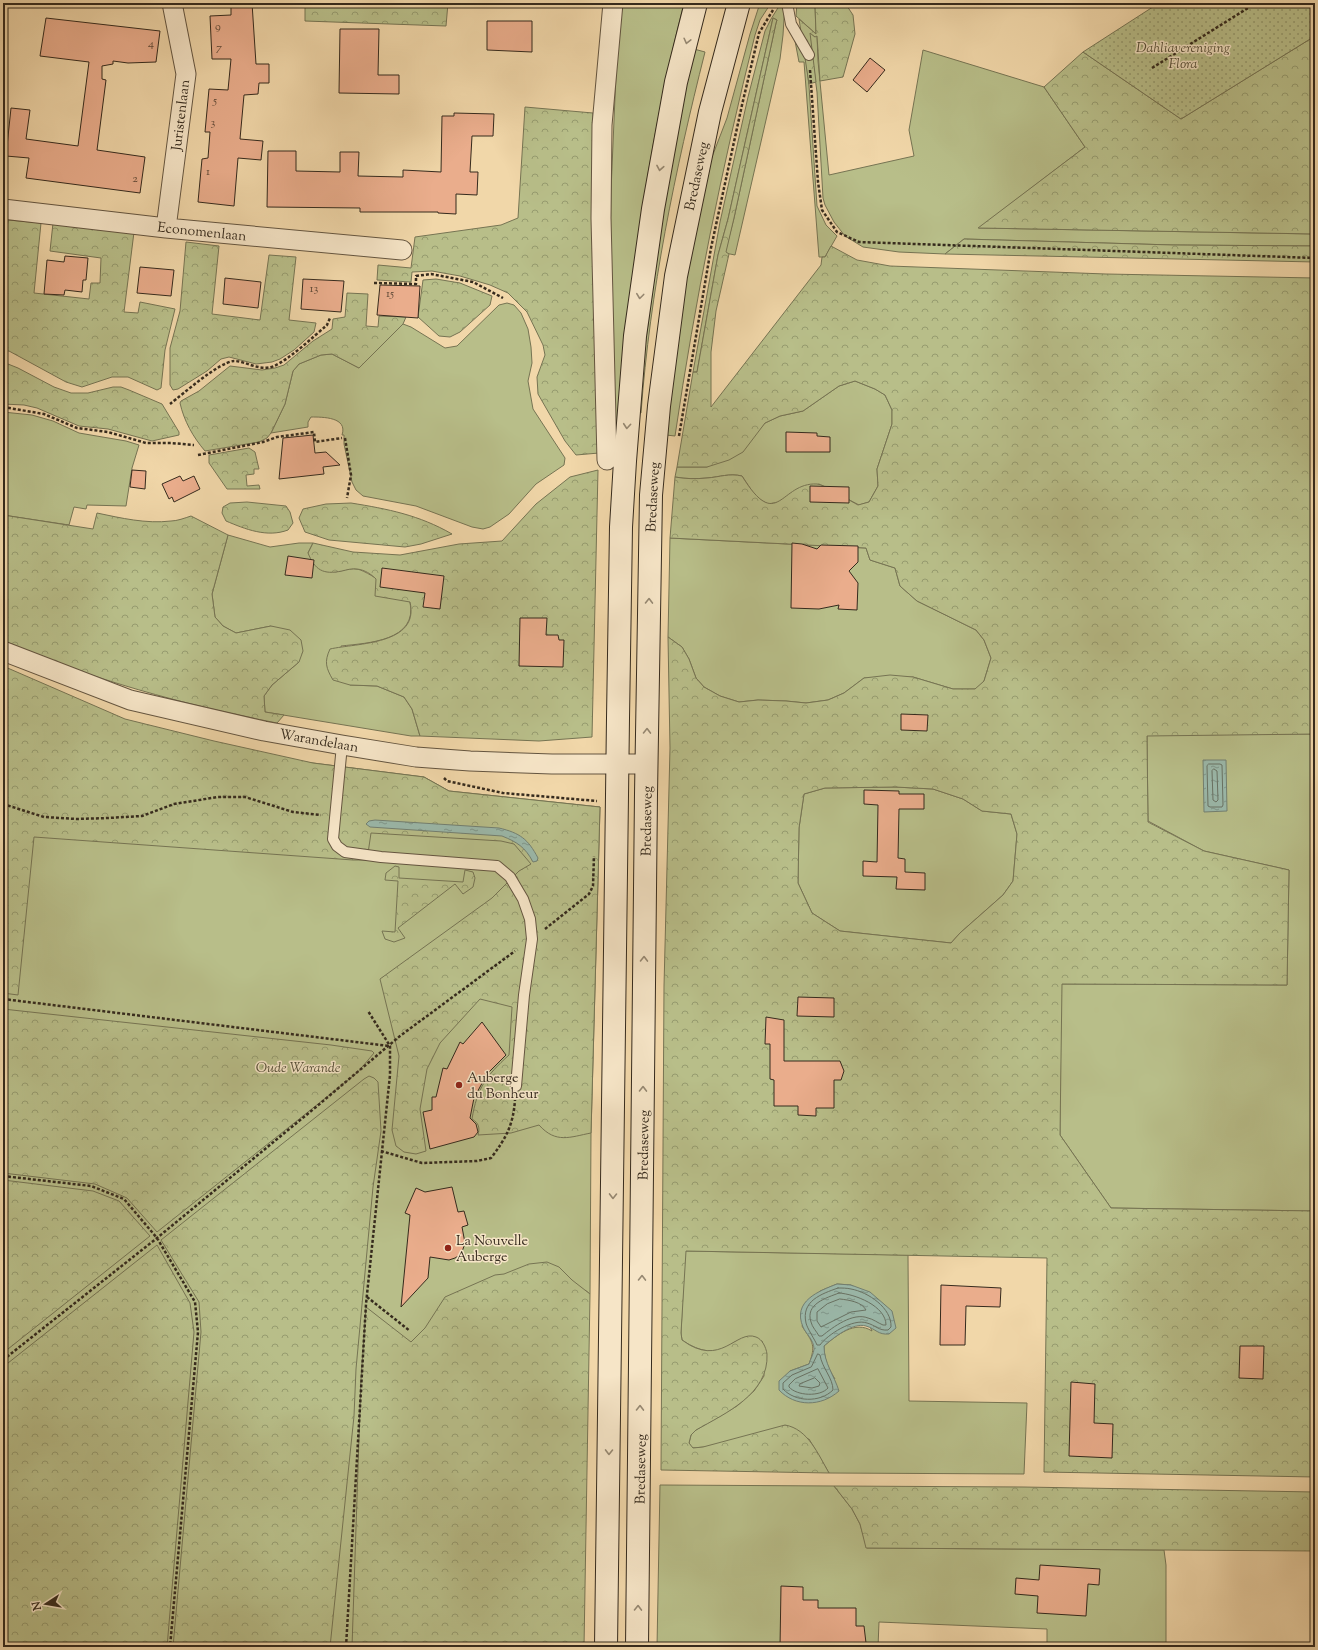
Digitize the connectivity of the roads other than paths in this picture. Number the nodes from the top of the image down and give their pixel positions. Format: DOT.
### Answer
graph roads {
  1 [pos="172,3"];
  2 [pos="613,3"];
  3 [pos="696,3"];
  4 [pos="739,3"];
  5 [pos="787,3"];
  6 [pos="809,54"];
  7 [pos="3,209"];
  8 [pos="166,228"];
  9 [pos="402,250"];
  10 [pos="607,460"];
  11 [pos="3,651"];
  12 [pos="342,745"];
  13 [pos="618,764"];
  14 [pos="646,764"];
  15 [pos="516,1086"];
  16 [pos="610,1350"];
  17 [pos="641,1354"];
  18 [pos="608,1535"];
  19 [pos="639,1535"];
  20 [pos="606,1647"];
  21 [pos="637,1647"];
  1 -- 8 [label="street, Juristenlaan"];
  2 -- 10 [label="street"];
  3 -- 13 [label="main road, Bredaseweg, one-way"];
  14 -- 4 [label="main road, Bredaseweg, one-way"];
  5 -- 6 [label="lane"];
  7 -- 8 [label="street, Economenlaan"];
  8 -- 9 [label="street, Economenlaan"];
  11 -- 12 [label="street, Warandelaan"];
  12 -- 13 [label="street, Warandelaan"];
  12 -- 15 [label="lane"];
  13 -- 14 [label="street, Warandelaan"];
  13 -- 16 [label="main road, Bredaseweg, one-way"];
  17 -- 14 [label="main road, Bredaseweg, one-way"];
  16 -- 17 [label="main road"];
  16 -- 18 [label="main road, Bredaseweg, one-way"];
  19 -- 17 [label="main road, Bredaseweg, one-way"];
  18 -- 19 [label="main road"];
  18 -- 20 [label="main road, Bredaseweg"];
  21 -- 19 [label="main road, Bredaseweg, one-way"];
}
